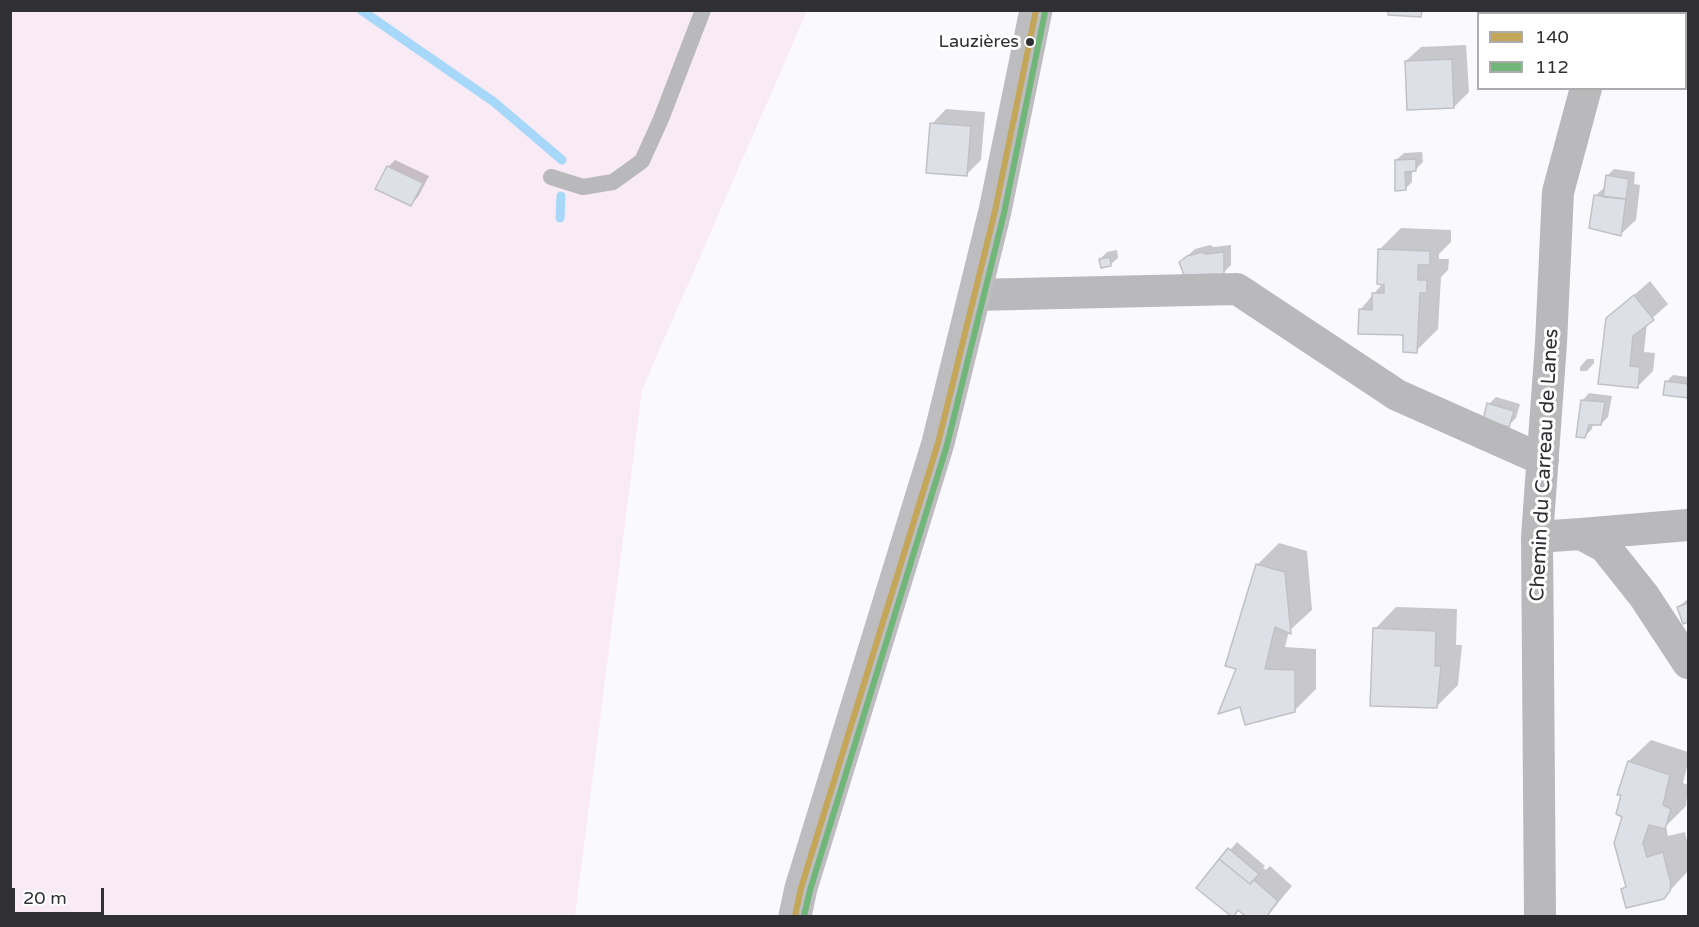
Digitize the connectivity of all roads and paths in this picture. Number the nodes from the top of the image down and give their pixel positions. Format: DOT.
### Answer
graph roads {
  1 [pos="703,10"];
  2 [pos="1036,10"];
  3 [pos="1585,90"];
  4 [pos="551,177"];
  5 [pos="974,295"];
  6 [pos="1543,460"];
  7 [pos="1689,525"];
  8 [pos="1581,534"];
  9 [pos="1537,537"];
  10 [pos="1689,663"];
  11 [pos="795,916"];
  12 [pos="1540,916"];
  1 -- 4 [label="lane"];
  2 -- 5 [label="main road"];
  3 -- 6 [label="street, Chemin du Carreau de Lanes"];
  5 -- 6 [label="street"];
  5 -- 11 [label="main road"];
  6 -- 9 [label="street, Chemin du Carreau de Lanes"];
  7 -- 8 [label="street"];
  8 -- 9 [label="street"];
  8 -- 10 [label="street"];
  9 -- 12 [label="street, Chemin du Carreau de Lanes"];
}
